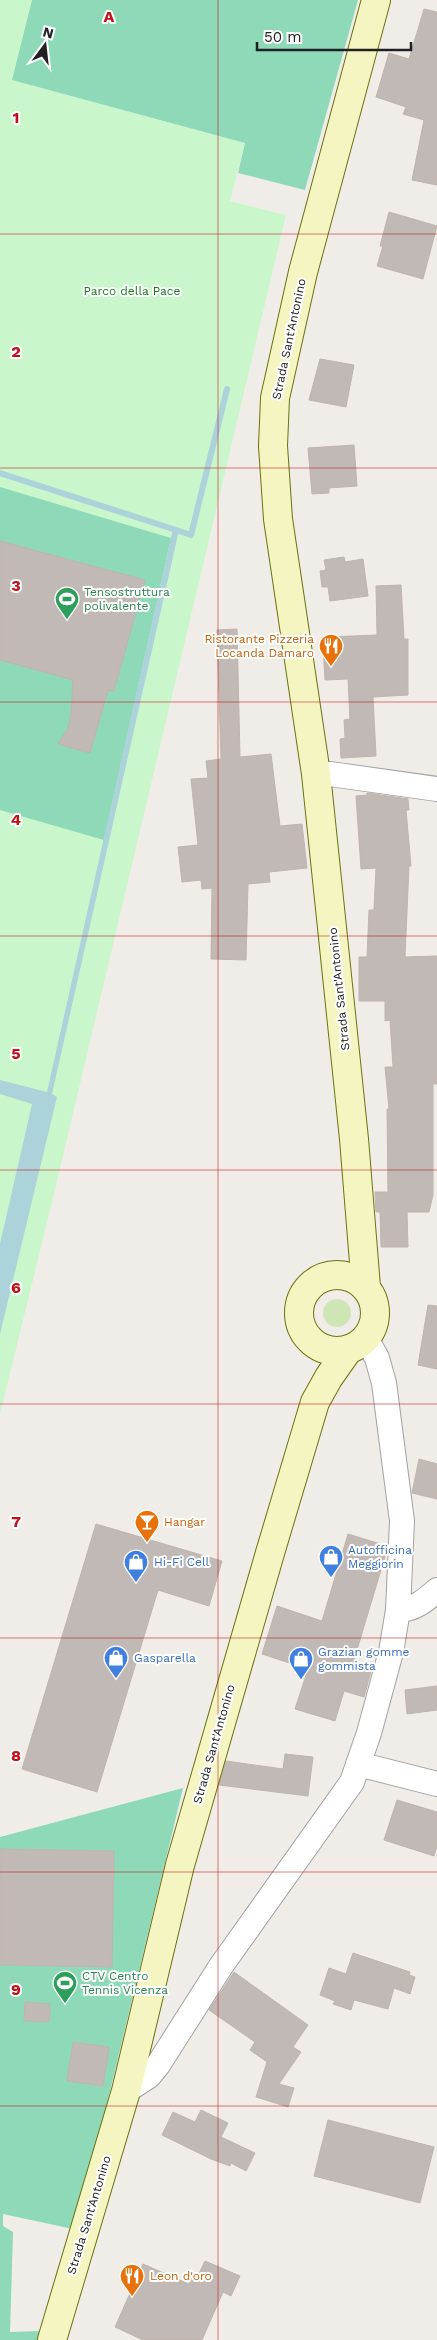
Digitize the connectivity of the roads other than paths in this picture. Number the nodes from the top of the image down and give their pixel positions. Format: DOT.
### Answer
graph roads {
  1 [pos="376,0"];
  2 [pos="316,774"];
  3 [pos="437,789"];
  4 [pos="359,1204"];
  5 [pos="320,1278"];
  6 [pos="366,1286"];
  7 [pos="305,1335"];
  8 [pos="357,1344"];
  9 [pos="315,1402"];
  10 [pos="437,1590"];
  11 [pos="398,1610"];
  12 [pos="358,1764"];
  13 [pos="437,1784"];
  14 [pos="126,2091"];
  15 [pos="52,2340"];
  1 -- 2 [label="main road, Strada Sant'Antonino"];
  2 -- 3 [label="street"];
  2 -- 4 [label="main road, Strada Sant'Antonino"];
  4 -- 5 [label="main road, Strada Sant'Antonino"];
  4 -- 6 [label="main road, Strada Sant'Antonino"];
  5 -- 6 [label="main road"];
  5 -- 7 [label="main road, Strada Sant'Antonino"];
  6 -- 8 [label="main road, Strada Sant'Antonino"];
  7 -- 8 [label="main road"];
  7 -- 9 [label="main road, Strada Sant'Antonino"];
  8 -- 9 [label="main road, Strada Sant'Antonino"];
  8 -- 11 [label="street"];
  9 -- 14 [label="main road, Strada Sant'Antonino"];
  10 -- 11 [label="street"];
  11 -- 12 [label="street"];
  12 -- 13 [label="street"];
  12 -- 14 [label="street"];
  14 -- 15 [label="main road, Strada Sant'Antonino"];
}
